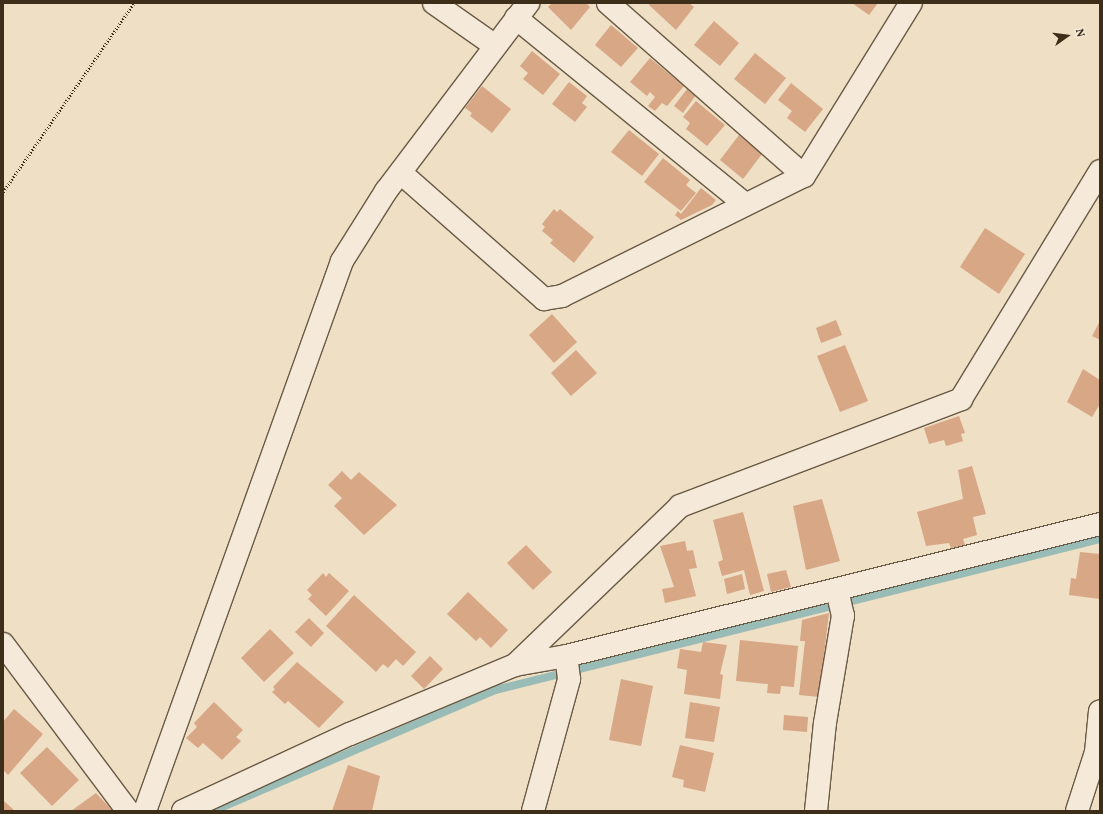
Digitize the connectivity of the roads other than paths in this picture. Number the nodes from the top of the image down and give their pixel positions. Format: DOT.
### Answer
graph roads {
  1 [pos="434,3"];
  2 [pos="608,3"];
  3 [pos="911,3"];
  4 [pos="522,11"];
  5 [pos="494,44"];
  6 [pos="1100,170"];
  7 [pos="401,173"];
  8 [pos="804,176"];
  9 [pos="745,204"];
  10 [pos="1100,524"];
  11 [pos="837,590"];
  12 [pos="566,656"];
  13 [pos="6,658"];
  14 [pos="515,665"];
  15 [pos="1100,711"];
  16 [pos="128,811"];
  17 [pos="145,811"];
  18 [pos="183,811"];
  19 [pos="533,811"];
  20 [pos="816,811"];
  21 [pos="1077,811"];
  1 -- 5 [label="street"];
  2 -- 8 [label="street"];
  3 -- 8 [label="street"];
  4 -- 5 [label="street"];
  4 -- 9 [label="street"];
  5 -- 7 [label="street"];
  6 -- 14 [label="street"];
  7 -- 9 [label="street"];
  7 -- 17 [label="street"];
  8 -- 9 [label="street"];
  10 -- 11 [label="street"];
  11 -- 12 [label="street"];
  11 -- 20 [label="street"];
  12 -- 14 [label="street"];
  12 -- 19 [label="street"];
  13 -- 16 [label="street"];
  14 -- 18 [label="street"];
  15 -- 21 [label="street"];
}
